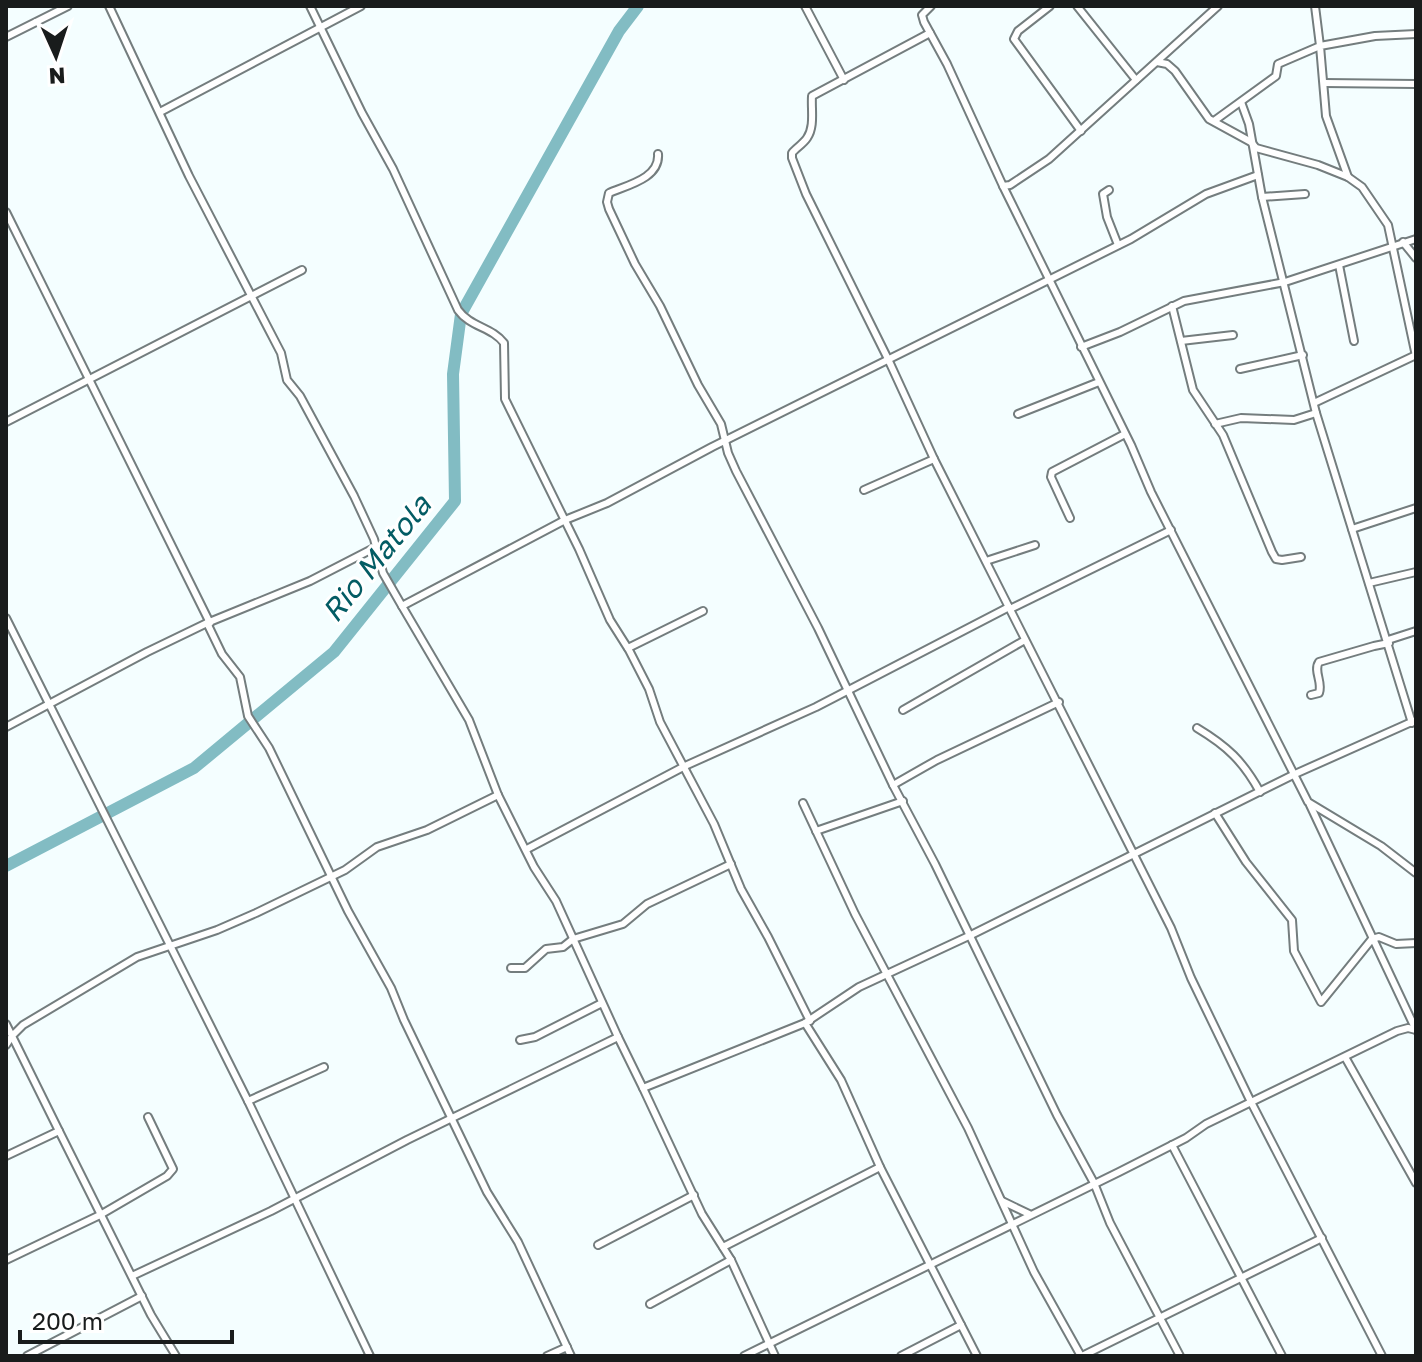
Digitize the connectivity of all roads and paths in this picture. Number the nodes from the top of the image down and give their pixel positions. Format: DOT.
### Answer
graph roads {
  1 [pos="68,6"];
  2 [pos="109,6"];
  3 [pos="310,6"];
  4 [pos="361,6"];
  5 [pos="805,6"];
  6 [pos="917,6"];
  7 [pos="931,6"];
  8 [pos="1050,6"];
  9 [pos="1077,6"];
  10 [pos="1218,6"];
  11 [pos="1315,6"];
  12 [pos="922,15"];
  13 [pos="320,27"];
  14 [pos="930,33"];
  15 [pos="1416,34"];
  16 [pos="6,37"];
  17 [pos="1320,46"];
  18 [pos="1165,55"];
  19 [pos="1157,62"];
  20 [pos="1167,64"];
  21 [pos="844,80"];
  22 [pos="1136,80"];
  23 [pos="1324,83"];
  24 [pos="1416,84"];
  25 [pos="1241,102"];
  26 [pos="160,112"];
  27 [pos="1214,121"];
  28 [pos="1081,131"];
  29 [pos="1251,142"];
  30 [pos="1264,151"];
  31 [pos="658,154"];
  32 [pos="1256,161"];
  33 [pos="1258,175"];
  34 [pos="1348,177"];
  35 [pos="1007,185"];
  36 [pos="1109,190"];
  37 [pos="1305,194"];
  38 [pos="1262,197"];
  39 [pos="6,212"];
  40 [pos="1416,239"];
  41 [pos="1403,242"];
  42 [pos="1118,245"];
  43 [pos="1393,245"];
  44 [pos="1416,258"];
  45 [pos="1339,265"];
  46 [pos="302,270"];
  47 [pos="1050,279"];
  48 [pos="1285,282"];
  49 [pos="252,297"];
  50 [pos="1172,306"];
  51 [pos="1233,335"];
  52 [pos="1181,341"];
  53 [pos="1354,341"];
  54 [pos="1081,347"];
  55 [pos="1303,355"];
  56 [pos="1416,355"];
  57 [pos="888,359"];
  58 [pos="1240,369"];
  59 [pos="89,378"];
  60 [pos="1099,382"];
  61 [pos="1314,403"];
  62 [pos="1316,413"];
  63 [pos="1018,414"];
  64 [pos="6,422"];
  65 [pos="1215,424"];
  66 [pos="1125,434"];
  67 [pos="725,441"];
  68 [pos="934,459"];
  69 [pos="864,490"];
  70 [pos="1416,508"];
  71 [pos="1070,518"];
  72 [pos="565,520"];
  73 [pos="1352,529"];
  74 [pos="1171,530"];
  75 [pos="1035,545"];
  76 [pos="376,547"];
  77 [pos="1301,557"];
  78 [pos="986,561"];
  79 [pos="1416,572"];
  80 [pos="1369,583"];
  81 [pos="402,606"];
  82 [pos="1010,608"];
  83 [pos="703,611"];
  84 [pos="6,618"];
  85 [pos="208,623"];
  86 [pos="1416,631"];
  87 [pos="1025,640"];
  88 [pos="1388,642"];
  89 [pos="628,648"];
  90 [pos="848,689"];
  91 [pos="1311,695"];
  92 [pos="1059,702"];
  93 [pos="49,705"];
  94 [pos="903,710"];
  95 [pos="1413,722"];
  96 [pos="6,727"];
  97 [pos="1197,728"];
  98 [pos="1416,733"];
  99 [pos="685,766"];
  100 [pos="1295,774"];
  101 [pos="893,785"];
  102 [pos="1260,792"];
  103 [pos="498,795"];
  104 [pos="903,801"];
  105 [pos="1308,802"];
  106 [pos="803,803"];
  107 [pos="1215,813"];
  108 [pos="816,831"];
  109 [pos="527,849"];
  110 [pos="1134,854"];
  111 [pos="731,864"];
  112 [pos="1416,873"];
  113 [pos="332,874"];
  114 [pos="971,935"];
  115 [pos="573,939"];
  116 [pos="1372,939"];
  117 [pos="1416,943"];
  118 [pos="169,944"];
  119 [pos="511,968"];
  120 [pos="888,974"];
  121 [pos="602,1003"];
  122 [pos="806,1010"];
  123 [pos="818,1015"];
  124 [pos="807,1022"];
  125 [pos="6,1024"];
  126 [pos="1416,1030"];
  127 [pos="12,1036"];
  128 [pos="618,1037"];
  129 [pos="520,1040"];
  130 [pos="6,1045"];
  131 [pos="1345,1057"];
  132 [pos="324,1067"];
  133 [pos="643,1088"];
  134 [pos="248,1101"];
  135 [pos="1251,1102"];
  136 [pos="148,1117"];
  137 [pos="453,1119"];
  138 [pos="59,1131"];
  139 [pos="1172,1145"];
  140 [pos="6,1156"];
  141 [pos="880,1167"];
  142 [pos="1094,1183"];
  143 [pos="1416,1183"];
  144 [pos="694,1195"];
  145 [pos="295,1198"];
  146 [pos="1002,1201"];
  147 [pos="1029,1214"];
  148 [pos="100,1215"];
  149 [pos="1011,1224"];
  150 [pos="1322,1238"];
  151 [pos="598,1245"];
  152 [pos="723,1247"];
  153 [pos="6,1260"];
  154 [pos="731,1260"];
  155 [pos="931,1264"];
  156 [pos="132,1276"];
  157 [pos="1243,1278"];
  158 [pos="142,1296"];
  159 [pos="650,1304"];
  160 [pos="1161,1317"];
  161 [pos="961,1325"];
  162 [pos="768,1344"];
  163 [pos="567,1347"];
  164 [pos="27,1356"];
  165 [pos="176,1356"];
  166 [pos="370,1356"];
  167 [pos="547,1356"];
  168 [pos="571,1356"];
  169 [pos="744,1356"];
  170 [pos="775,1356"];
  171 [pos="901,1356"];
  172 [pos="977,1356"];
  173 [pos="1081,1356"];
  174 [pos="1180,1356"];
  175 [pos="1282,1356"];
  176 [pos="1382,1356"];
  1 -- 16 [label="street"];
  2 -- 26 [label="street"];
  3 -- 13 [label="street"];
  4 -- 13 [label="street"];
  5 -- 21 [label="street"];
  6 -- 12 [label="street"];
  7 -- 12 [label="street"];
  8 -- 28 [label="street"];
  9 -- 22 [label="street"];
  10 -- 18 [label="street"];
  11 -- 17 [label="street"];
  12 -- 14 [label="street"];
  13 -- 26 [label="street"];
  13 -- 72 [label="street"];
  14 -- 21 [label="street"];
  14 -- 35 [label="street"];
  15 -- 17 [label="street"];
  17 -- 23 [label="street"];
  17 -- 25 [label="street"];
  18 -- 19 [label="street"];
  18 -- 20 [label="street"];
  19 -- 20 [label="street"];
  19 -- 22 [label="street"];
  20 -- 27 [label="street"];
  21 -- 57 [label="street"];
  22 -- 28 [label="street"];
  23 -- 24 [label="street"];
  23 -- 34 [label="street"];
  25 -- 27 [label="street"];
  25 -- 29 [label="street"];
  26 -- 49 [label="street"];
  27 -- 29 [label="street"];
  28 -- 35 [label="street"];
  29 -- 30 [label="street"];
  29 -- 32 [label="street"];
  30 -- 32 [label="street"];
  30 -- 34 [label="street"];
  31 -- 67 [label="street"];
  32 -- 33 [label="street"];
  33 -- 38 [label="street"];
  33 -- 42 [label="street"];
  34 -- 43 [label="street"];
  35 -- 47 [label="street"];
  36 -- 42 [label="street"];
  37 -- 38 [label="street"];
  38 -- 48 [label="street"];
  39 -- 59 [label="street"];
  40 -- 41 [label="street"];
  41 -- 43 [label="street"];
  41 -- 44 [label="street"];
  42 -- 47 [label="street"];
  43 -- 45 [label="street"];
  43 -- 56 [label="street"];
  45 -- 48 [label="street"];
  45 -- 53 [label="street"];
  46 -- 49 [label="street"];
  47 -- 54 [label="street"];
  47 -- 57 [label="street"];
  48 -- 50 [label="street"];
  48 -- 55 [label="street"];
  49 -- 59 [label="street"];
  49 -- 76 [label="street"];
  50 -- 52 [label="street"];
  50 -- 54 [label="street"];
  51 -- 52 [label="street"];
  52 -- 65 [label="street"];
  54 -- 60 [label="street"];
  55 -- 58 [label="street"];
  55 -- 61 [label="street"];
  56 -- 61 [label="street"];
  57 -- 67 [label="street"];
  57 -- 68 [label="street"];
  59 -- 64 [label="street"];
  59 -- 85 [label="street"];
  60 -- 63 [label="street"];
  60 -- 66 [label="street"];
  61 -- 62 [label="street"];
  62 -- 65 [label="street"];
  62 -- 73 [label="street"];
  65 -- 77 [label="street"];
  66 -- 71 [label="street"];
  66 -- 74 [label="street"];
  67 -- 72 [label="street"];
  67 -- 90 [label="street"];
  68 -- 69 [label="street"];
  68 -- 78 [label="street"];
  70 -- 73 [label="street"];
  72 -- 81 [label="street"];
  72 -- 89 [label="street"];
  73 -- 80 [label="street"];
  74 -- 82 [label="street"];
  74 -- 100 [label="street"];
  75 -- 78 [label="street"];
  76 -- 81 [label="street"];
  76 -- 85 [label="street"];
  78 -- 82 [label="street"];
  79 -- 80 [label="street"];
  80 -- 88 [label="street"];
  81 -- 103 [label="street"];
  82 -- 87 [label="street"];
  82 -- 90 [label="street"];
  83 -- 89 [label="street"];
  84 -- 93 [label="street"];
  85 -- 93 [label="street"];
  85 -- 113 [label="street"];
  86 -- 88 [label="street"];
  87 -- 92 [label="street"];
  87 -- 94 [label="street"];
  88 -- 91 [label="street"];
  88 -- 95 [label="street"];
  89 -- 99 [label="street"];
  90 -- 99 [label="street"];
  90 -- 101 [label="street"];
  92 -- 101 [label="street"];
  92 -- 110 [label="street"];
  93 -- 96 [label="street"];
  93 -- 118 [label="street"];
  95 -- 98 [label="street"];
  95 -- 100 [label="street"];
  97 -- 102 [label="street"];
  99 -- 109 [label="street"];
  99 -- 111 [label="street"];
  100 -- 102 [label="street"];
  100 -- 105 [label="street"];
  101 -- 104 [label="street"];
  102 -- 107 [label="street"];
  103 -- 109 [label="street"];
  103 -- 113 [label="street"];
  104 -- 108 [label="street"];
  104 -- 114 [label="street"];
  105 -- 112 [label="street"];
  105 -- 116 [label="street"];
  106 -- 108 [label="street"];
  107 -- 110 [label="street"];
  107 -- 116 [label="street"];
  108 -- 120 [label="street"];
  109 -- 115 [label="street"];
  110 -- 114 [label="street"];
  110 -- 135 [label="street"];
  111 -- 115 [label="street"];
  111 -- 122 [label="street"];
  113 -- 118 [label="street"];
  113 -- 137 [label="street"];
  114 -- 120 [label="street"];
  114 -- 142 [label="street"];
  115 -- 119 [label="street"];
  115 -- 121 [label="street"];
  116 -- 117 [label="street"];
  116 -- 126 [label="street"];
  118 -- 127 [label="street"];
  118 -- 134 [label="street"];
  120 -- 123 [label="street"];
  120 -- 146 [label="street"];
  121 -- 128 [label="street"];
  121 -- 129 [label="street"];
  122 -- 123 [label="street"];
  122 -- 124 [label="street"];
  123 -- 124 [label="street"];
  124 -- 133 [label="street"];
  124 -- 141 [label="street"];
  125 -- 127 [label="street"];
  126 -- 131 [label="street"];
  127 -- 130 [label="street"];
  127 -- 138 [label="street"];
  128 -- 133 [label="street"];
  128 -- 137 [label="street"];
  131 -- 135 [label="street"];
  131 -- 143 [label="street"];
  132 -- 134 [label="street"];
  133 -- 144 [label="street"];
  134 -- 145 [label="street"];
  135 -- 139 [label="street"];
  135 -- 150 [label="street"];
  136 -- 148 [label="street"];
  137 -- 145 [label="street"];
  137 -- 163 [label="street"];
  138 -- 140 [label="street"];
  138 -- 148 [label="street"];
  139 -- 142 [label="street"];
  139 -- 157 [label="street"];
  141 -- 152 [label="street"];
  141 -- 155 [label="street"];
  142 -- 147 [label="street"];
  142 -- 160 [label="street"];
  144 -- 151 [label="street"];
  144 -- 152 [label="street"];
  145 -- 156 [label="street"];
  145 -- 166 [label="street"];
  146 -- 147 [label="street"];
  146 -- 149 [label="street"];
  147 -- 149 [label="street"];
  148 -- 153 [label="street"];
  148 -- 156 [label="street"];
  149 -- 155 [label="street"];
  149 -- 173 [label="street"];
  150 -- 157 [label="street"];
  150 -- 176 [label="street"];
  152 -- 154 [label="street"];
  154 -- 159 [label="street"];
  154 -- 162 [label="street"];
  155 -- 161 [label="street"];
  155 -- 162 [label="street"];
  156 -- 158 [label="street"];
  157 -- 160 [label="street"];
  157 -- 175 [label="street"];
  158 -- 164 [label="street"];
  158 -- 165 [label="street"];
  160 -- 173 [label="street"];
  160 -- 174 [label="street"];
  161 -- 171 [label="street"];
  161 -- 172 [label="street"];
  162 -- 169 [label="street"];
  162 -- 170 [label="street"];
  163 -- 167 [label="street"];
  163 -- 168 [label="street"];
}
